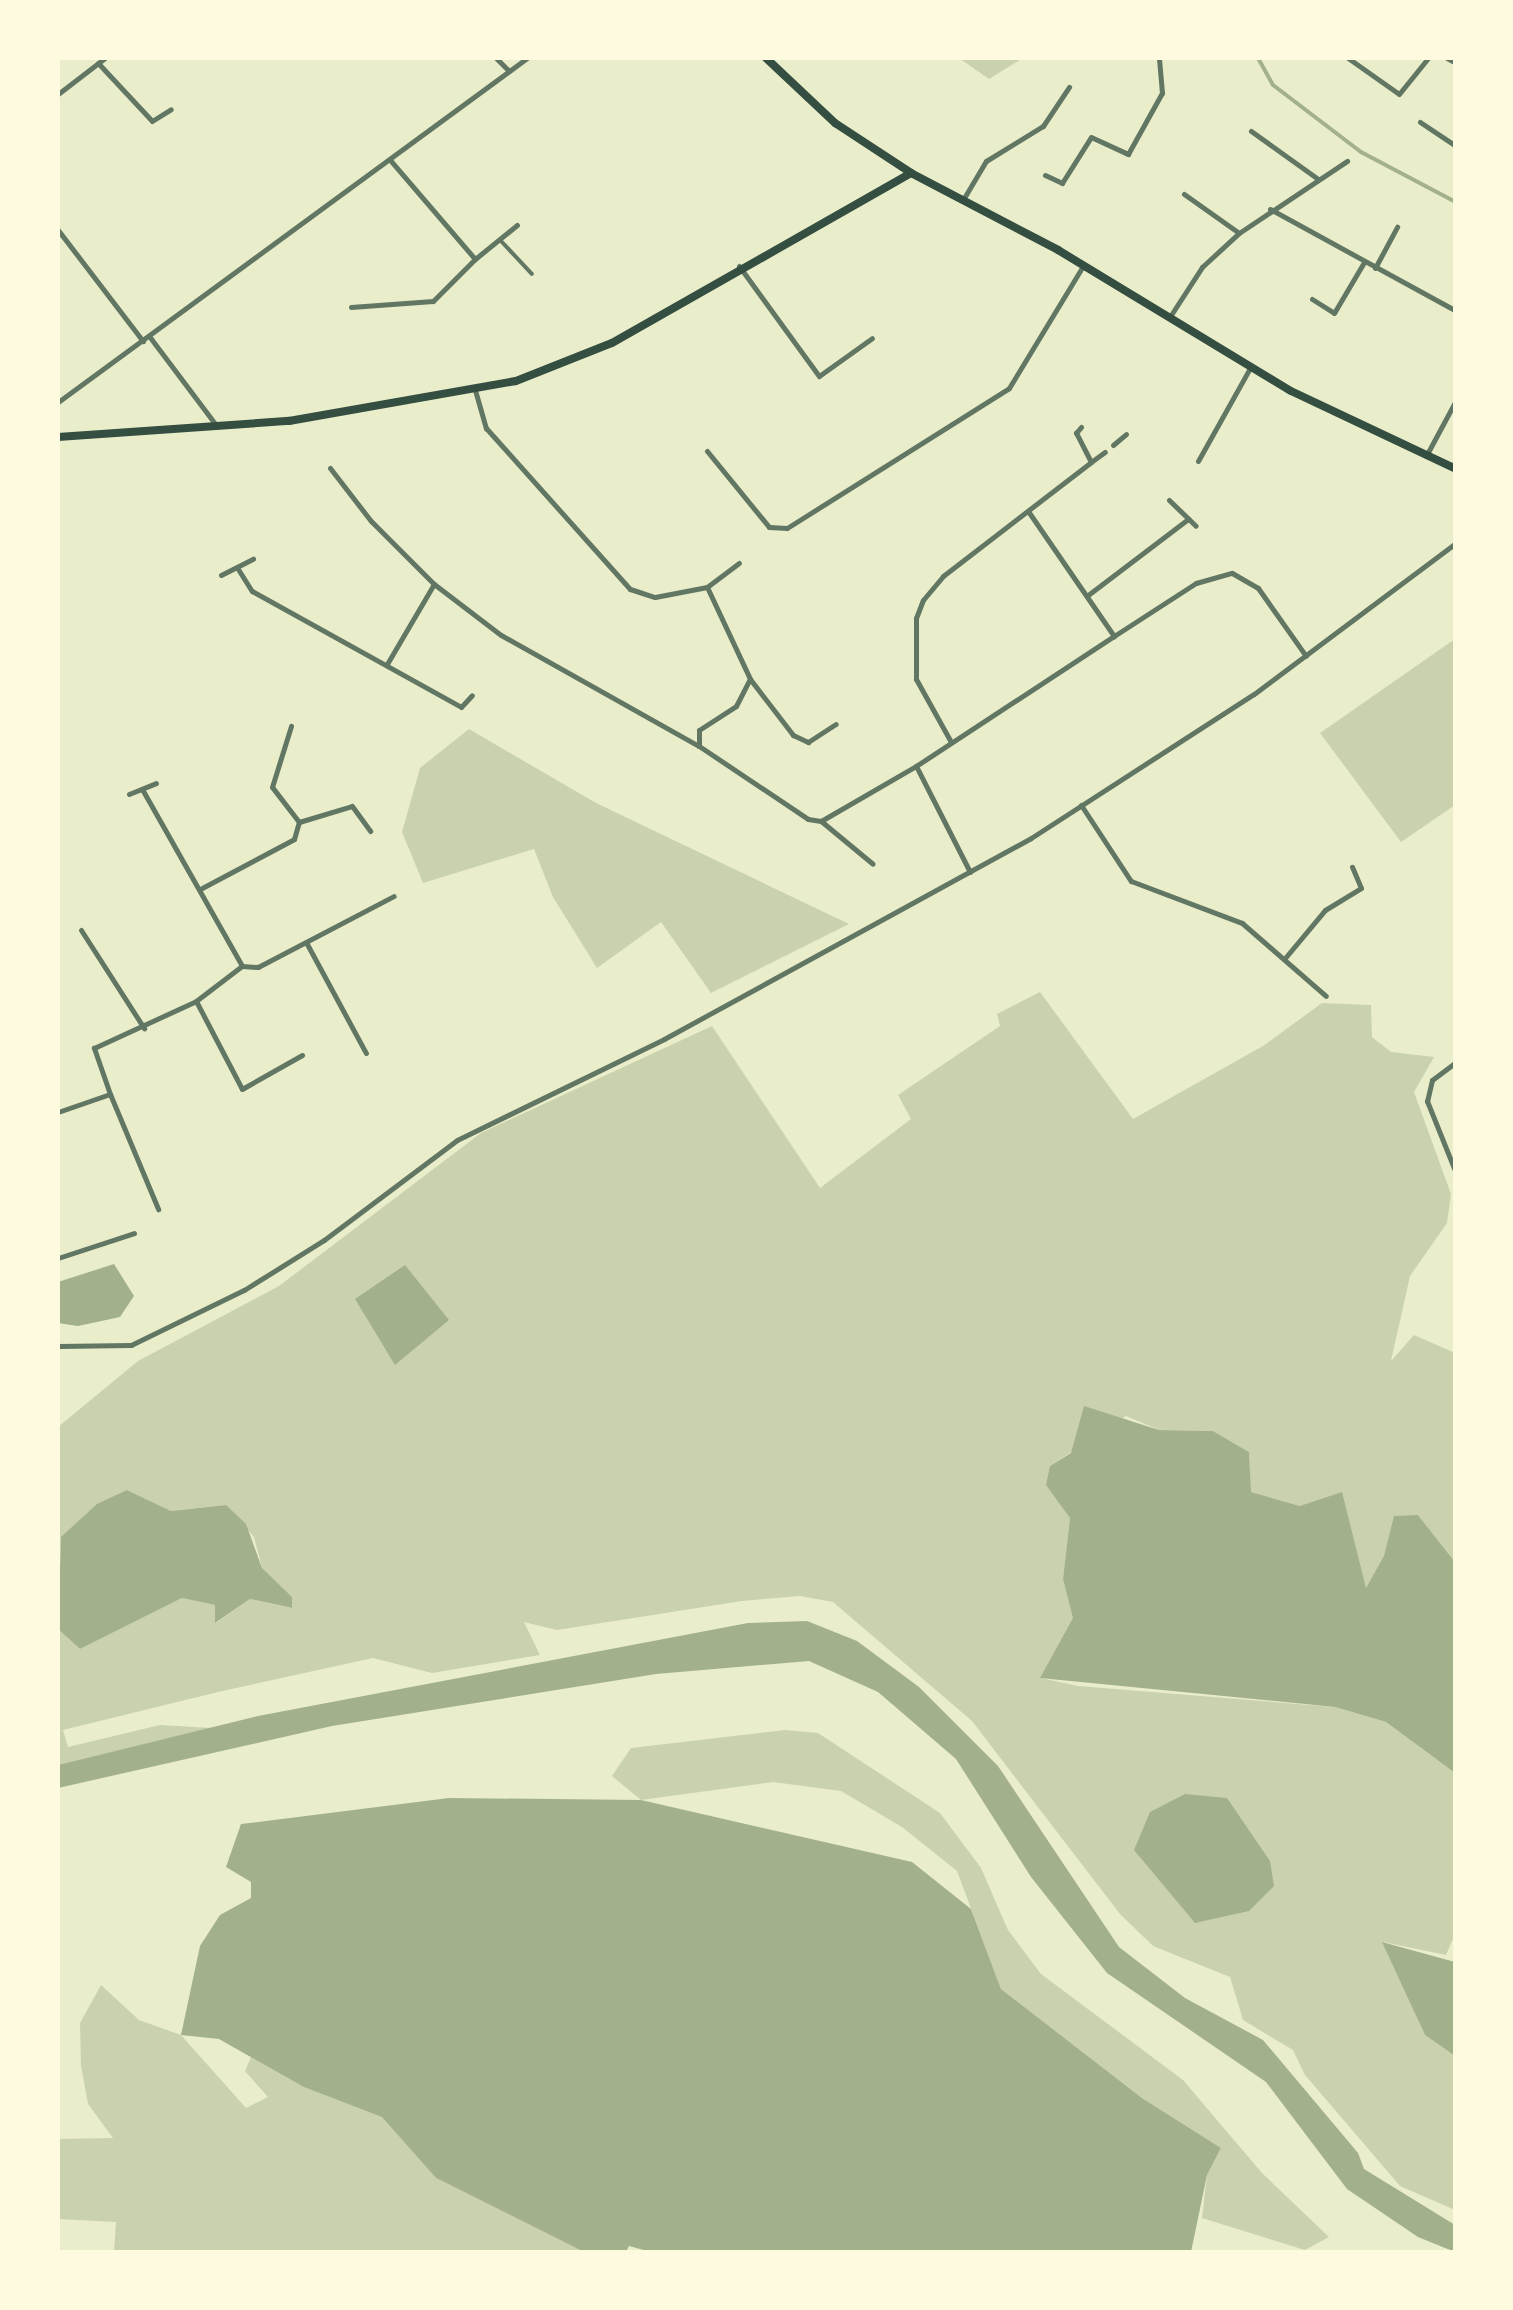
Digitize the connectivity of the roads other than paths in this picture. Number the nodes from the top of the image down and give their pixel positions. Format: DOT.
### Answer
graph roads {
  1 [pos="105,58"];
  2 [pos="496,58"];
  3 [pos="527,58"];
  4 [pos="766,58"];
  5 [pos="1159,58"];
  6 [pos="1348,58"];
  7 [pos="1428,58"];
  8 [pos="1447,58"];
  9 [pos="98,63"];
  10 [pos="1456,63"];
  11 [pos="508,71"];
  12 [pos="1069,87"];
  13 [pos="58,94"];
  14 [pos="171,108"];
  15 [pos="1420,122"];
  16 [pos="1252,131"];
  17 [pos="1456,146"];
  18 [pos="391,161"];
  19 [pos="1347,161"];
  20 [pos="911,173"];
  21 [pos="1046,175"];
  22 [pos="1318,179"];
  23 [pos="1184,194"];
  24 [pos="964,198"];
  25 [pos="1270,210"];
  26 [pos="517,224"];
  27 [pos="1397,227"];
  28 [pos="58,230"];
  29 [pos="1239,233"];
  30 [pos="501,240"];
  31 [pos="475,259"];
  32 [pos="1364,262"];
  33 [pos="1083,265"];
  34 [pos="738,266"];
  35 [pos="1375,268"];
  36 [pos="532,274"];
  37 [pos="1312,300"];
  38 [pos="351,307"];
  39 [pos="1456,311"];
  40 [pos="1169,318"];
  41 [pos="872,338"];
  42 [pos="146,339"];
  43 [pos="1251,366"];
  44 [pos="475,390"];
  45 [pos="1456,400"];
  46 [pos="58,402"];
  47 [pos="216,425"];
  48 [pos="1081,427"];
  49 [pos="1126,434"];
  50 [pos="58,437"];
  51 [pos="1113,446"];
  52 [pos="707,451"];
  53 [pos="1105,452"];
  54 [pos="1426,456"];
  55 [pos="1198,461"];
  56 [pos="1091,462"];
  57 [pos="330,468"];
  58 [pos="1456,468"];
  59 [pos="1169,500"];
  60 [pos="1028,511"];
  61 [pos="1188,519"];
  62 [pos="1196,526"];
  63 [pos="1456,543"];
  64 [pos="253,558"];
  65 [pos="740,563"];
  66 [pos="238,569"];
  67 [pos="221,574"];
  68 [pos="434,584"];
  69 [pos="707,587"];
  70 [pos="1088,594"];
  71 [pos="1114,636"];
  72 [pos="1306,656"];
  73 [pos="387,664"];
  74 [pos="750,679"];
  75 [pos="472,695"];
  76 [pos="836,724"];
  77 [pos="290,726"];
  78 [pos="951,742"];
  79 [pos="699,746"];
  80 [pos="916,766"];
  81 [pos="156,784"];
  82 [pos="142,789"];
  83 [pos="130,794"];
  84 [pos="1082,805"];
  85 [pos="821,821"];
  86 [pos="298,822"];
  87 [pos="370,831"];
  88 [pos="873,864"];
  89 [pos="1352,867"];
  90 [pos="970,872"];
  91 [pos="202,888"];
  92 [pos="394,896"];
  93 [pos="81,930"];
  94 [pos="307,944"];
  95 [pos="1284,958"];
  96 [pos="242,966"];
  97 [pos="1326,996"];
  98 [pos="196,1001"];
  99 [pos="144,1029"];
  100 [pos="366,1053"];
  101 [pos="302,1056"];
  102 [pos="1456,1062"];
  103 [pos="110,1094"];
  104 [pos="58,1112"];
  105 [pos="1456,1172"];
  106 [pos="158,1209"];
  107 [pos="134,1233"];
  108 [pos="58,1258"];
  109 [pos="58,1346"];
  1 -- 9 [label="street"];
  2 -- 11 [label="street"];
  3 -- 11 [label="street"];
  4 -- 20 [label="main road"];
  5 -- 21 [label="street"];
  6 -- 7 [label="street"];
  8 -- 10 [label="street"];
  9 -- 13 [label="street"];
  9 -- 14 [label="street"];
  11 -- 18 [label="street"];
  12 -- 24 [label="street"];
  15 -- 17 [label="street"];
  16 -- 22 [label="street"];
  18 -- 31 [label="street"];
  18 -- 42 [label="street"];
  19 -- 22 [label="street"];
  20 -- 24 [label="main road"];
  20 -- 34 [label="main road"];
  22 -- 25 [label="street"];
  23 -- 29 [label="street"];
  24 -- 33 [label="main road"];
  25 -- 29 [label="street"];
  25 -- 32 [label="street"];
  26 -- 30 [label="street"];
  27 -- 35 [label="street"];
  28 -- 42 [label="street"];
  29 -- 40 [label="street"];
  30 -- 31 [label="street"];
  30 -- 36 [label="street"];
  31 -- 38 [label="street"];
  32 -- 35 [label="street"];
  32 -- 37 [label="street"];
  33 -- 40 [label="main road"];
  33 -- 52 [label="street"];
  34 -- 41 [label="street"];
  34 -- 44 [label="main road"];
  35 -- 39 [label="street"];
  40 -- 43 [label="main road"];
  42 -- 46 [label="street"];
  42 -- 47 [label="street"];
  43 -- 54 [label="main road"];
  43 -- 55 [label="street"];
  44 -- 47 [label="main road"];
  44 -- 69 [label="street"];
  45 -- 54 [label="street"];
  47 -- 50 [label="main road"];
  48 -- 56 [label="street"];
  49 -- 51 [label="street"];
  53 -- 56 [label="street"];
  54 -- 58 [label="main road"];
  56 -- 60 [label="street"];
  57 -- 68 [label="street"];
  59 -- 61 [label="street"];
  60 -- 70 [label="street"];
  60 -- 78 [label="street"];
  61 -- 62 [label="street"];
  61 -- 70 [label="street"];
  63 -- 72 [label="street"];
  64 -- 66 [label="street"];
  65 -- 69 [label="street"];
  66 -- 67 [label="street"];
  66 -- 73 [label="street"];
  68 -- 73 [label="street"];
  68 -- 79 [label="street"];
  69 -- 74 [label="street"];
  70 -- 71 [label="street"];
  71 -- 72 [label="street"];
  71 -- 78 [label="street"];
  72 -- 84 [label="street"];
  73 -- 75 [label="street"];
  74 -- 76 [label="street"];
  74 -- 79 [label="street"];
  77 -- 86 [label="street"];
  78 -- 80 [label="street"];
  79 -- 85 [label="street"];
  80 -- 85 [label="street"];
  80 -- 90 [label="street"];
  81 -- 82 [label="street"];
  82 -- 83 [label="street"];
  82 -- 91 [label="street"];
  84 -- 90 [label="street"];
  84 -- 95 [label="street"];
  85 -- 88 [label="street"];
  86 -- 87 [label="street"];
  86 -- 91 [label="street"];
  89 -- 95 [label="street"];
  90 -- 109 [label="street"];
  91 -- 96 [label="street"];
  92 -- 94 [label="street"];
  93 -- 99 [label="street"];
  94 -- 96 [label="street"];
  94 -- 100 [label="street"];
  95 -- 97 [label="street"];
  96 -- 98 [label="street"];
  98 -- 99 [label="street"];
  98 -- 101 [label="street"];
  99 -- 103 [label="street"];
  102 -- 105 [label="street"];
  103 -- 104 [label="street"];
  103 -- 106 [label="street"];
  107 -- 108 [label="street"];
}
